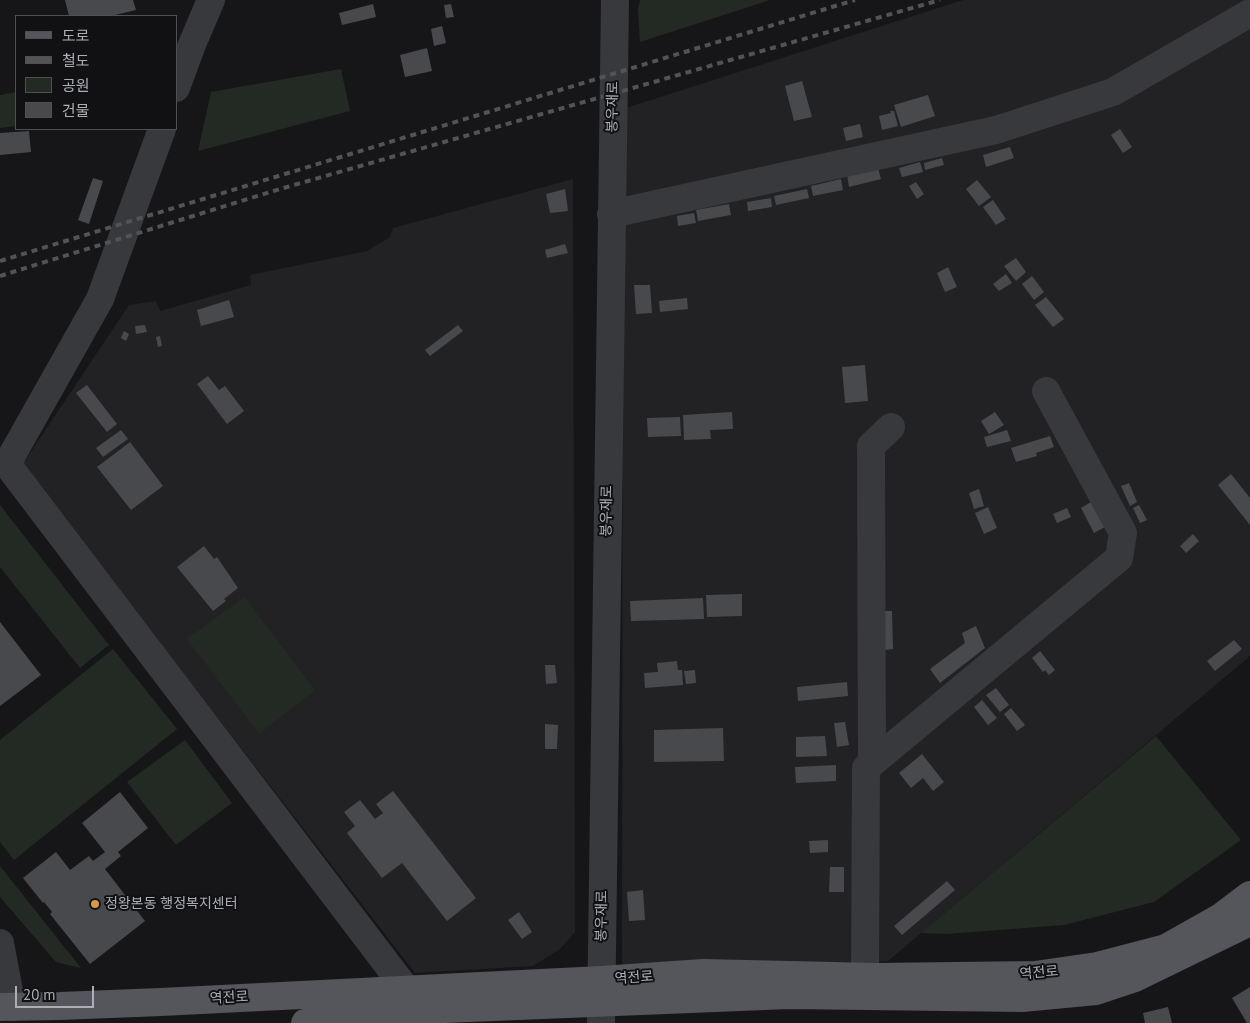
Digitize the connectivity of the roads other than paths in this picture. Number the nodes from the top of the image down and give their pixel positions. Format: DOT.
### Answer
graph roads {
  1 [pos="211,0"];
  2 [pos="615,0"];
  3 [pos="1250,14"];
  4 [pos="178,83"];
  5 [pos="162,130"];
  6 [pos="611,214"];
  7 [pos="1046,391"];
  8 [pos="891,427"];
  9 [pos="872,763"];
  10 [pos="1250,895"];
  11 [pos="1250,922"];
  12 [pos="0,943"];
  13 [pos="865,976"];
  14 [pos="406,989"];
  15 [pos="601,1002"];
  16 [pos="6,1007"];
  17 [pos="305,1023"];
  1 -- 4 [label="street"];
  2 -- 6 [label="street, 봉우재로"];
  3 -- 6 [label="street"];
  5 -- 14 [label="street"];
  6 -- 15 [label="street, 봉우재로"];
  7 -- 9 [label="street"];
  8 -- 9 [label="street"];
  9 -- 13 [label="street"];
  10 -- 13 [label="main road, 역전로"];
  11 -- 15 [label="main road, 역전로"];
  12 -- 16 [label="street"];
  13 -- 15 [label="main road, 역전로"];
  14 -- 15 [label="main road, 역전로"];
  14 -- 16 [label="main road, 역전로"];
  15 -- 17 [label="main road, 역전로"];
}
